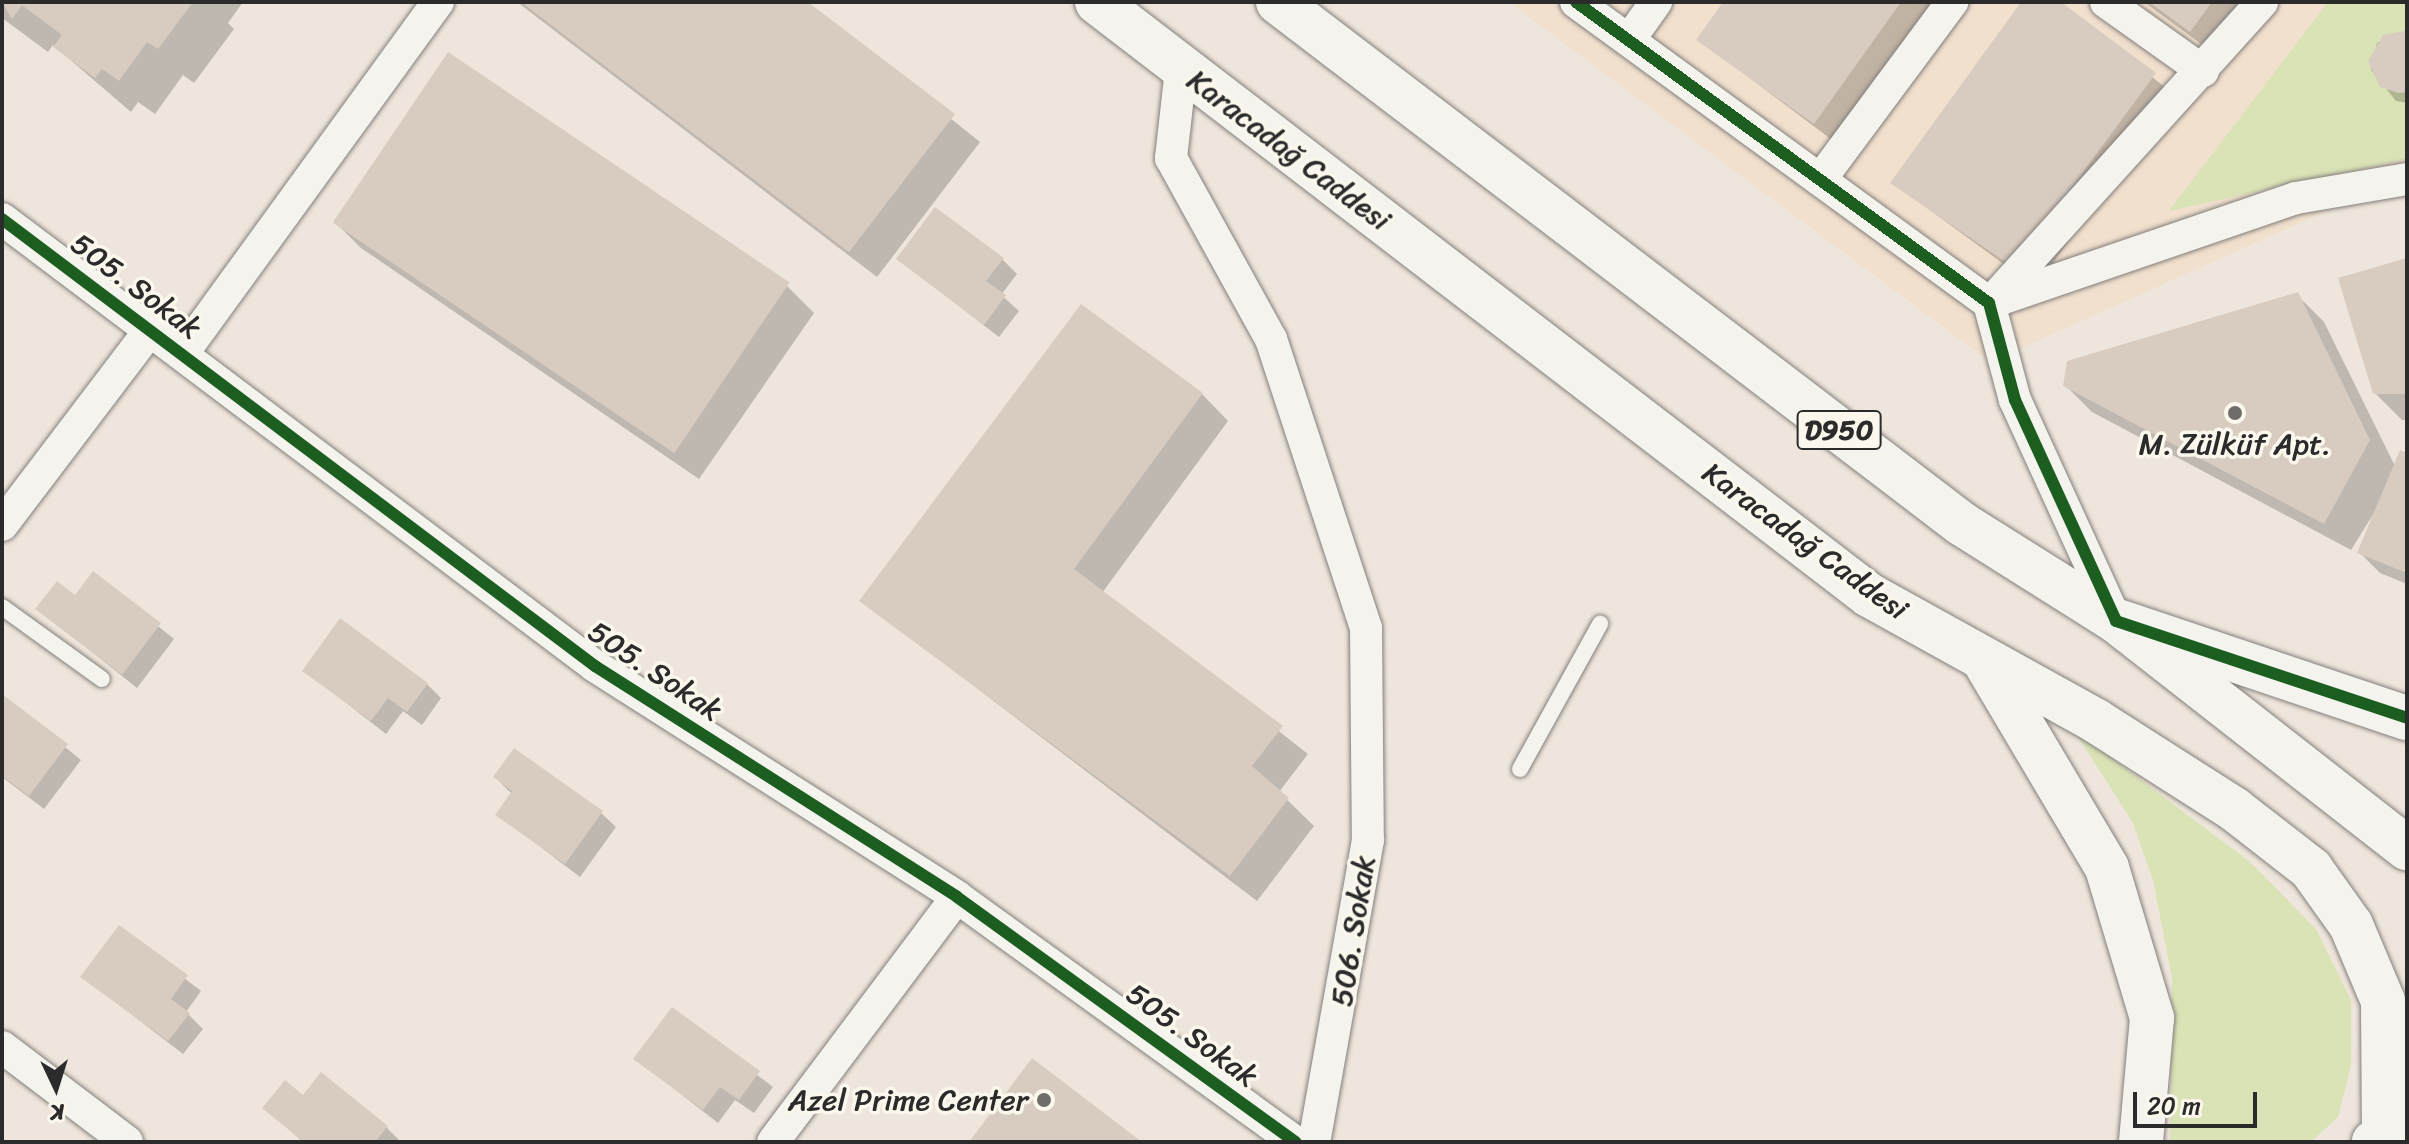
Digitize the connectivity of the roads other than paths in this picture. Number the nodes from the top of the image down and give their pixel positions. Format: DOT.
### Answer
graph roads {
  1 [pos="438,2"];
  2 [pos="1097,2"];
  3 [pos="1278,2"];
  4 [pos="1576,2"];
  5 [pos="1656,2"];
  6 [pos="1952,2"];
  7 [pos="2106,2"];
  8 [pos="2262,2"];
  9 [pos="1629,40"];
  10 [pos="1181,69"];
  11 [pos="2203,71"];
  12 [pos="2407,179"];
  13 [pos="1820,180"];
  14 [pos="2,219"];
  15 [pos="1989,303"];
  16 [pos="151,329"];
  17 [pos="183,353"];
  18 [pos="2,525"];
  19 [pos="2,607"];
  20 [pos="2116,621"];
  21 [pos="1600,624"];
  22 [pos="1986,664"];
  23 [pos="102,679"];
  24 [pos="2407,718"];
  25 [pos="2299,766"];
  26 [pos="1520,769"];
  27 [pos="2407,815"];
  28 [pos="2407,848"];
  29 [pos="957,897"];
  30 [pos="2,1047"];
  31 [pos="2387,1132"];
  32 [pos="127,1142"];
  33 [pos="773,1142"];
  34 [pos="1296,1142"];
  35 [pos="1314,1142"];
  36 [pos="2141,1142"];
  1 -- 17 [label="street"];
  2 -- 10 [label="main road, Karacadağ Caddesi"];
  3 -- 20 [label="main road, D950"];
  4 -- 9 [label="street"];
  5 -- 9 [label="street"];
  6 -- 13 [label="street"];
  7 -- 11 [label="street"];
  8 -- 11 [label="street"];
  9 -- 13 [label="street"];
  10 -- 22 [label="main road, Karacadağ Caddesi"];
  10 -- 35 [label="street, 506. Sokak"];
  11 -- 15 [label="street"];
  12 -- 15 [label="street"];
  13 -- 15 [label="street"];
  14 -- 16 [label="street, 505. Sokak"];
  15 -- 20 [label="street"];
  16 -- 17 [label="street, 505. Sokak"];
  16 -- 18 [label="street"];
  17 -- 29 [label="street, 505. Sokak"];
  19 -- 23 [label="lane"];
  20 -- 24 [label="main road"];
  20 -- 25 [label="main road, D950"];
  21 -- 26 [label="lane"];
  22 -- 31 [label="main road, Karacadağ Caddesi"];
  22 -- 36 [label="main road"];
  25 -- 27 [label="main road"];
  25 -- 28 [label="main road, D950"];
  29 -- 33 [label="street"];
  29 -- 34 [label="street, 505. Sokak"];
  30 -- 32 [label="street"];
}
